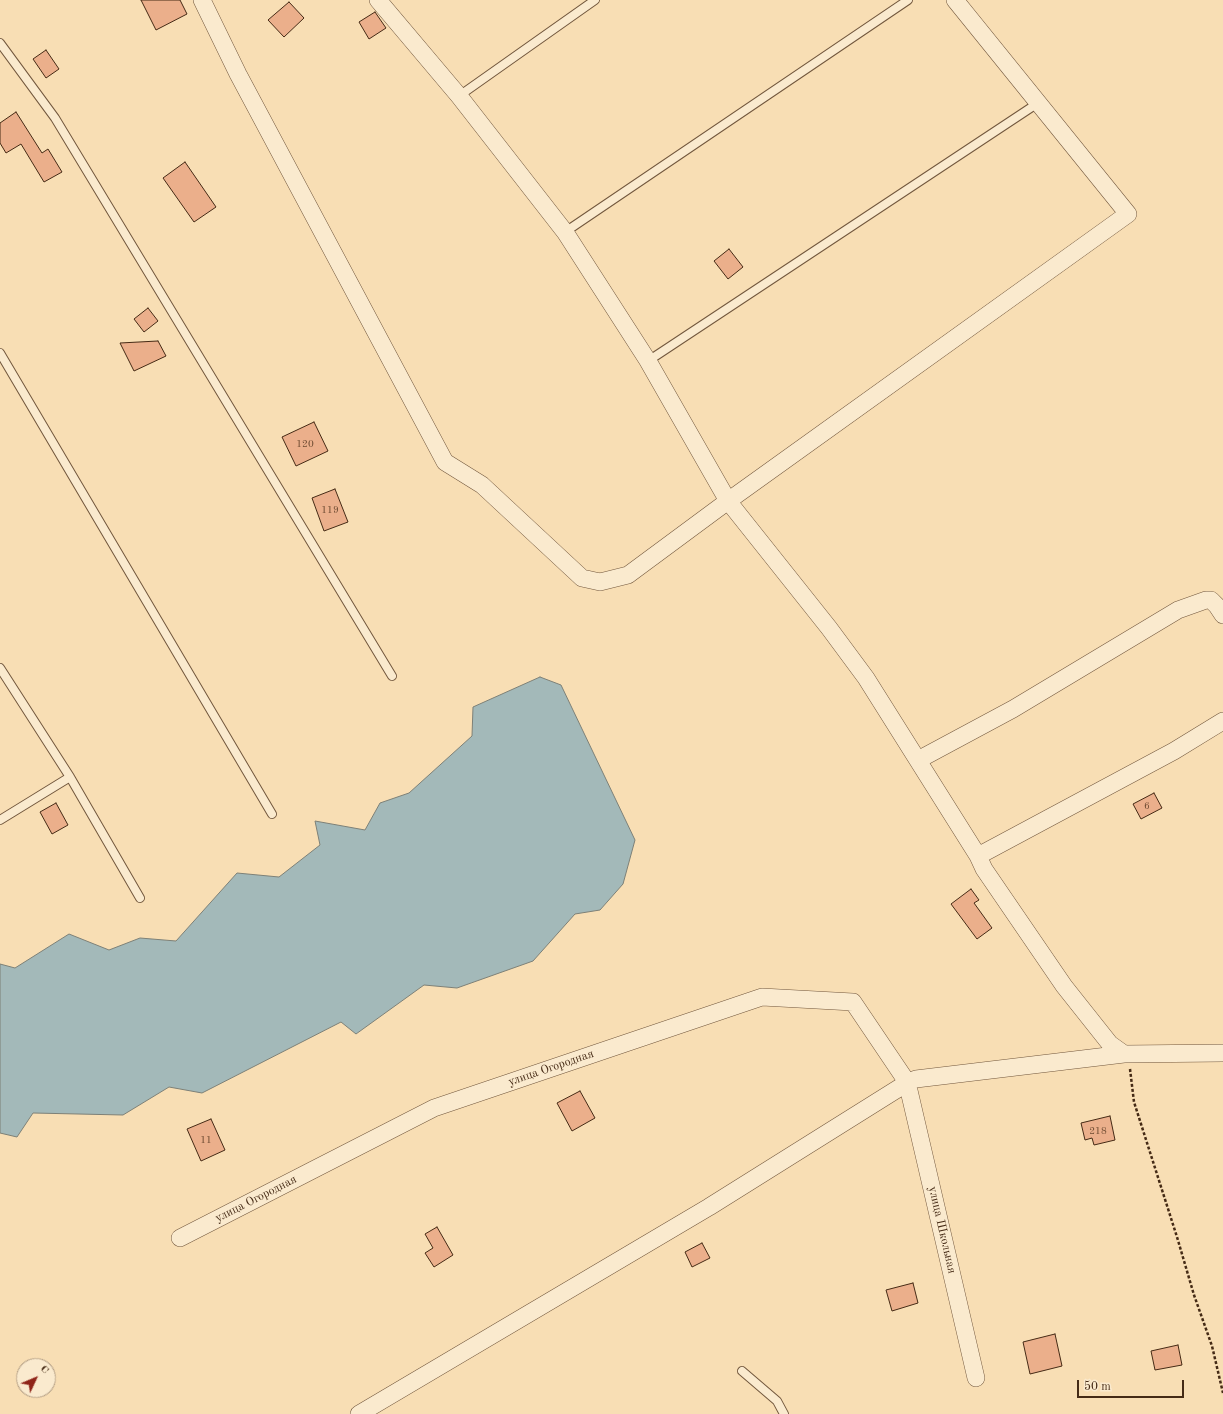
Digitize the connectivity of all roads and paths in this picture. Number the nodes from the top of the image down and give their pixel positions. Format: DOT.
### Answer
graph roads {
  1 [pos="202,0"];
  2 [pos="378,0"];
  3 [pos="595,0"];
  4 [pos="908,0"];
  5 [pos="955,0"];
  6 [pos="0,43"];
  7 [pos="459,96"];
  8 [pos="1038,103"];
  9 [pos="566,232"];
  10 [pos="0,353"];
  11 [pos="648,361"];
  12 [pos="728,500"];
  13 [pos="1223,615"];
  14 [pos="0,668"];
  15 [pos="392,676"];
  16 [pos="1223,721"];
  17 [pos="918,760"];
  18 [pos="70,777"];
  19 [pos="272,814"];
  20 [pos="0,820"];
  21 [pos="978,856"];
  22 [pos="140,898"];
  23 [pos="1223,1053"];
  24 [pos="1124,1054"];
  25 [pos="907,1082"];
  26 [pos="180,1238"];
  27 [pos="742,1371"];
  28 [pos="976,1378"];
  29 [pos="1223,1393"];
  30 [pos="360,1414"];
  31 [pos="784,1414"];
  1 -- 12 [label="street"];
  2 -- 7 [label="street"];
  3 -- 7 [label="lane"];
  4 -- 9 [label="lane"];
  5 -- 8 [label="street"];
  6 -- 15 [label="lane"];
  7 -- 9 [label="street"];
  8 -- 11 [label="lane"];
  8 -- 12 [label="street"];
  9 -- 11 [label="street"];
  10 -- 19 [label="lane"];
  11 -- 12 [label="street"];
  12 -- 17 [label="street"];
  13 -- 17 [label="street"];
  14 -- 18 [label="lane"];
  16 -- 21 [label="street"];
  17 -- 21 [label="street"];
  18 -- 20 [label="lane"];
  18 -- 22 [label="lane"];
  21 -- 24 [label="street"];
  23 -- 24 [label="street"];
  24 -- 25 [label="street"];
  24 -- 29 [label="path"];
  25 -- 26 [label="street, улица Огородная"];
  25 -- 28 [label="street, улица Школьная"];
  25 -- 30 [label="street"];
  27 -- 31 [label="lane"];
}
